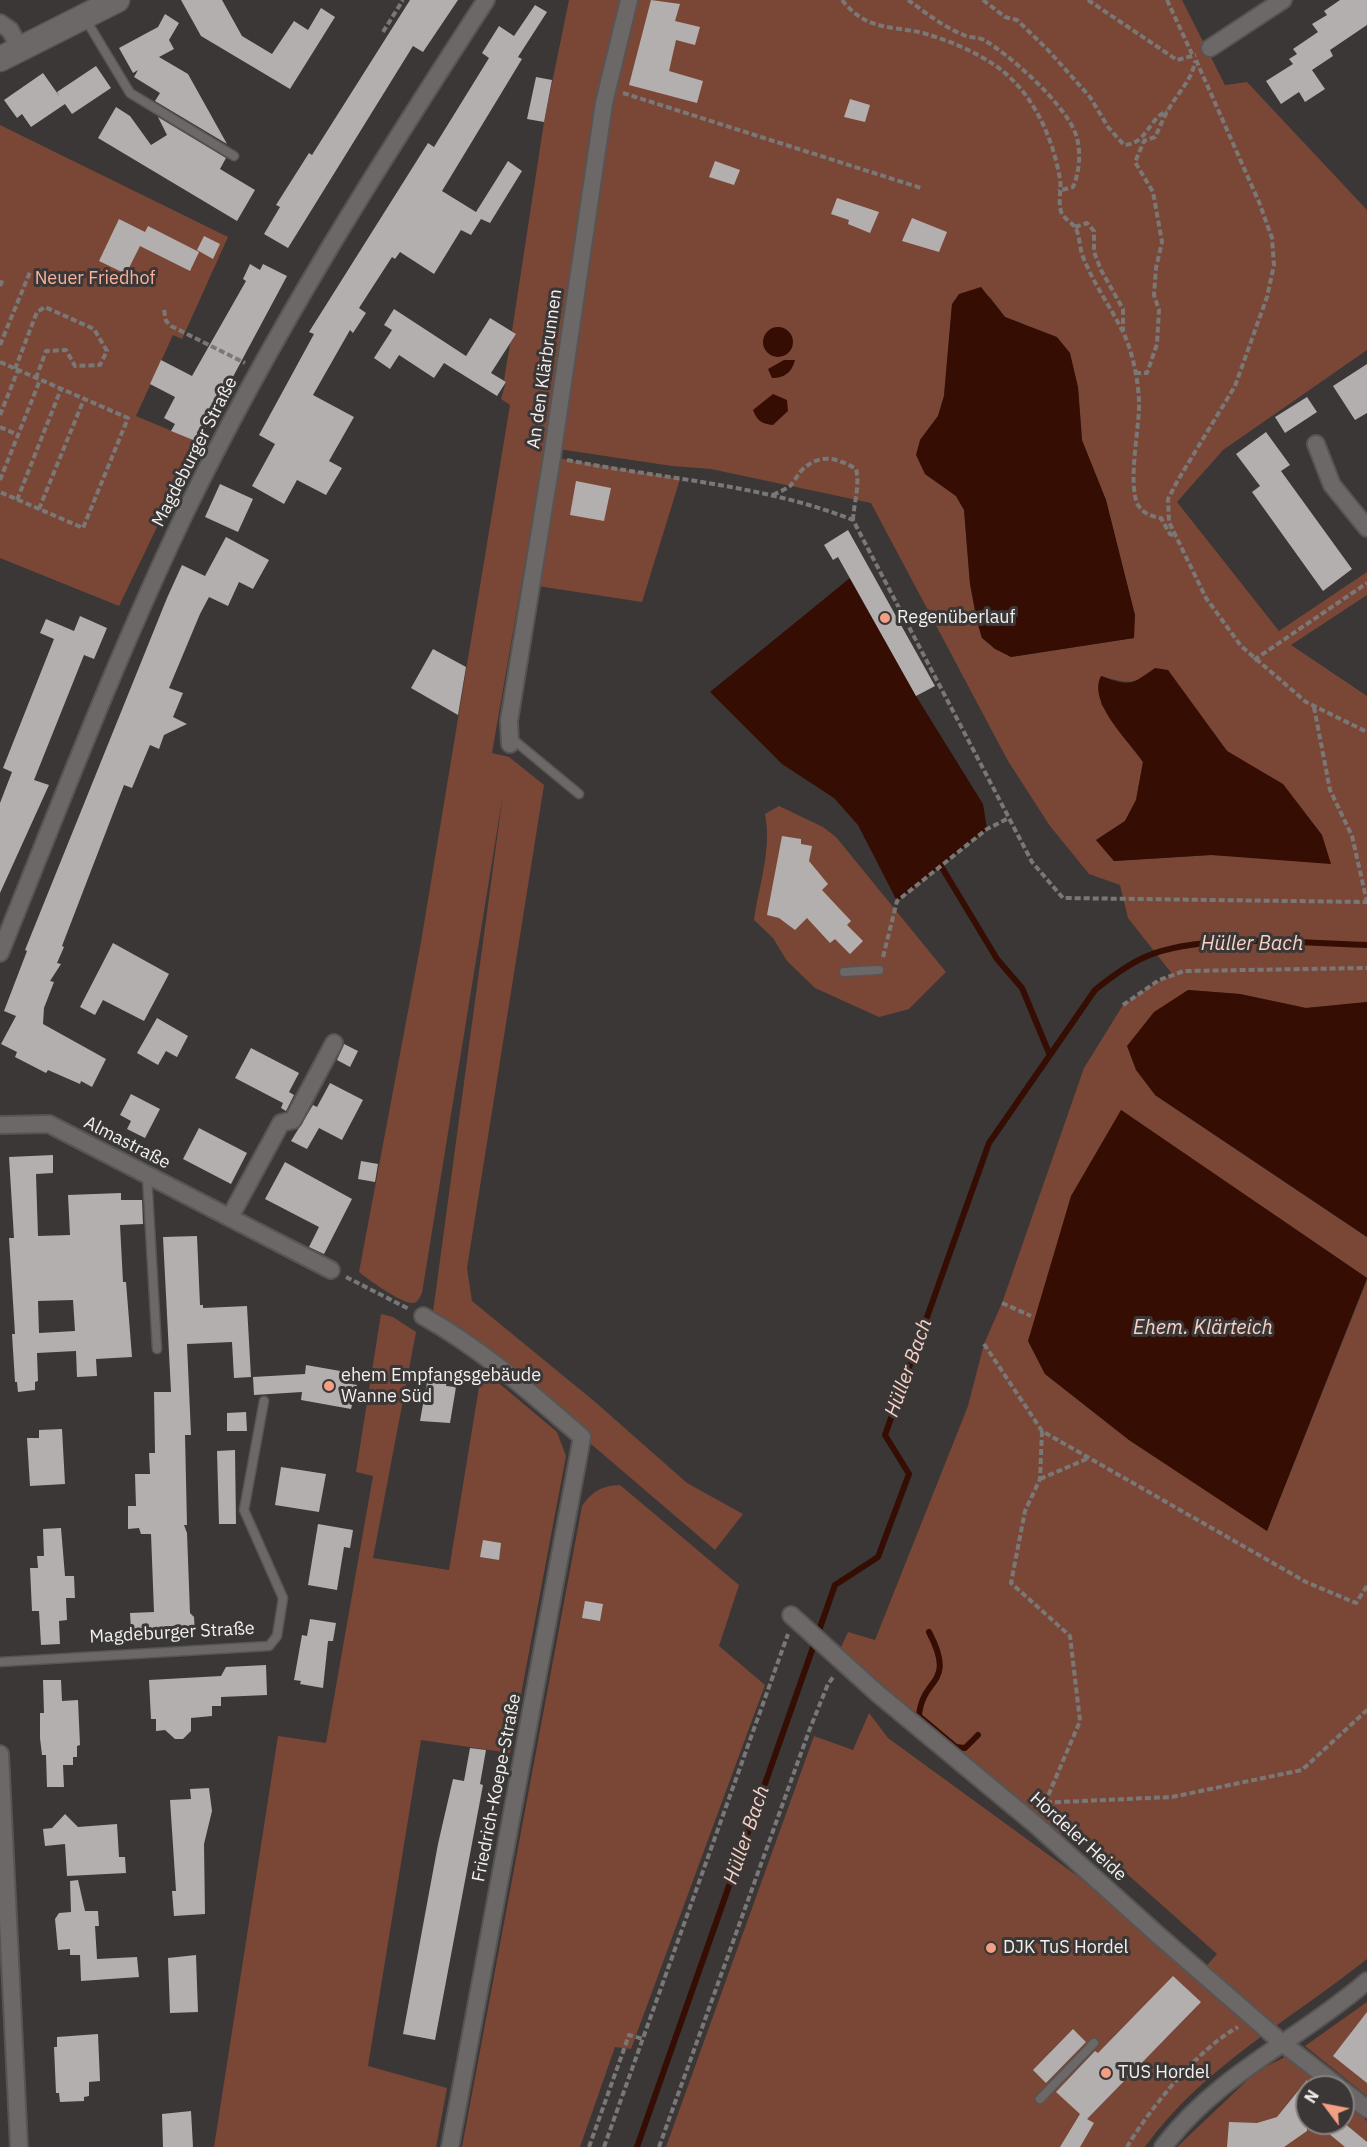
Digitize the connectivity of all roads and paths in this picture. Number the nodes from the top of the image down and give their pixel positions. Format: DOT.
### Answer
graph roads {
  1 [pos="117,0"];
  2 [pos="404,0"];
  3 [pos="486,0"];
  4 [pos="629,0"];
  5 [pos="842,0"];
  6 [pos="908,0"];
  7 [pos="983,0"];
  8 [pos="1088,0"];
  9 [pos="1167,0"];
  10 [pos="1284,0"];
  11 [pos="84,17"];
  12 [pos="0,23"];
  13 [pos="383,32"];
  14 [pos="1210,48"];
  15 [pos="10,54"];
  16 [pos="1194,58"];
  17 [pos="608,88"];
  18 [pos="1167,111"];
  19 [pos="234,156"];
  20 [pos="921,188"];
  21 [pos="1058,191"];
  22 [pos="1075,227"];
  23 [pos="30,272"];
  24 [pos="3,279"];
  25 [pos="0,286"];
  26 [pos="164,310"];
  27 [pos="1123,333"];
  28 [pos="0,345"];
  29 [pos="0,362"];
  30 [pos="16,369"];
  31 [pos="259,370"];
  32 [pos="1135,373"];
  33 [pos="38,379"];
  34 [pos="62,389"];
  35 [pos="84,399"];
  36 [pos="0,415"];
  37 [pos="0,427"];
  38 [pos="18,435"];
  39 [pos="1316,444"];
  40 [pos="552,457"];
  41 [pos="1,477"];
  42 [pos="0,492"];
  43 [pos="772,495"];
  44 [pos="17,500"];
  45 [pos="39,509"];
  46 [pos="853,520"];
  47 [pos="1367,528"];
  48 [pos="1176,537"];
  49 [pos="1367,583"];
  50 [pos="1254,660"];
  51 [pos="1314,706"];
  52 [pos="1367,732"];
  53 [pos="510,740"];
  54 [pos="579,795"];
  55 [pos="1009,818"];
  56 [pos="1367,902"];
  57 [pos="0,953"];
  58 [pos="1367,968"];
  59 [pos="879,970"];
  60 [pos="844,972"];
  61 [pos="1124,1005"];
  62 [pos="334,1043"];
  63 [pos="0,1125"];
  64 [pos="147,1176"];
  65 [pos="231,1217"];
  66 [pos="331,1270"];
  67 [pos="1002,1303"];
  68 [pos="423,1316"];
  69 [pos="1031,1316"];
  70 [pos="984,1344"];
  71 [pos="157,1349"];
  72 [pos="264,1401"];
  73 [pos="1042,1431"];
  74 [pos="1089,1458"];
  75 [pos="1040,1479"];
  76 [pos="1367,1586"];
  77 [pos="792,1616"];
  78 [pos="0,1662"];
  79 [pos="839,1662"];
  80 [pos="1367,1710"];
  81 [pos="0,1754"];
  82 [pos="1045,1803"];
  83 [pos="1012,1804"];
  84 [pos="2,1846"];
  85 [pos="1367,1982"];
  86 [pos="1254,2018"];
  87 [pos="643,2039"];
  88 [pos="1281,2042"];
  89 [pos="1094,2043"];
  90 [pos="7,2049"];
  91 [pos="1324,2075"];
  92 [pos="1040,2098"];
  93 [pos="1355,2100"];
  94 [pos="1367,2109"];
  95 [pos="19,2147"];
  96 [pos="450,2147"];
  97 [pos="589,2147"];
  98 [pos="604,2147"];
  99 [pos="659,2147"];
  100 [pos="1127,2147"];
  101 [pos="1163,2147"];
  1 -- 11 [label="main road"];
  2 -- 13 [label="path"];
  3 -- 31 [label="street, Magdeburger Straße"];
  4 -- 17 [label="street, An den Klärbrunnen"];
  5 -- 21 [label="path"];
  6 -- 21 [label="path"];
  7 -- 18 [label="path"];
  8 -- 16 [label="path"];
  9 -- 16 [label="path"];
  10 -- 14 [label="street"];
  11 -- 15 [label="main road"];
  11 -- 19 [label="lane"];
  12 -- 15 [label="street"];
  16 -- 18 [label="path"];
  16 -- 48 [label="path"];
  17 -- 20 [label="path"];
  17 -- 40 [label="street, An den Klärbrunnen"];
  18 -- 32 [label="path"];
  21 -- 22 [label="path"];
  22 -- 27 [label="path"];
  22 -- 27 [label="path"];
  23 -- 28 [label="path"];
  24 -- 25 [label="path"];
  26 -- 31 [label="path"];
  27 -- 32 [label="path"];
  29 -- 30 [label="path"];
  30 -- 33 [label="path"];
  30 -- 33 [label="path"];
  30 -- 36 [label="path"];
  31 -- 57 [label="street, Magdeburger Straße"];
  32 -- 48 [label="path"];
  33 -- 34 [label="path"];
  33 -- 38 [label="path"];
  34 -- 35 [label="path"];
  34 -- 44 [label="path"];
  35 -- 45 [label="path"];
  35 -- 45 [label="path"];
  37 -- 38 [label="path"];
  38 -- 41 [label="path"];
  39 -- 47 [label="street"];
  40 -- 43 [label="path"];
  40 -- 53 [label="street, An den Klärbrunnen"];
  42 -- 44 [label="path"];
  43 -- 46 [label="path"];
  43 -- 46 [label="path"];
  44 -- 45 [label="path"];
  46 -- 55 [label="path"];
  48 -- 50 [label="path"];
  49 -- 50 [label="path"];
  50 -- 51 [label="path"];
  51 -- 52 [label="path"];
  51 -- 56 [label="path"];
  53 -- 54 [label="lane"];
  55 -- 56 [label="path"];
  55 -- 59 [label="path"];
  58 -- 61 [label="path"];
  59 -- 60 [label="lane"];
  62 -- 65 [label="street"];
  63 -- 64 [label="street, Almastraße"];
  64 -- 65 [label="street, Almastraße"];
  64 -- 71 [label="lane"];
  65 -- 66 [label="street, Almastraße"];
  66 -- 68 [label="path"];
  67 -- 69 [label="path"];
  68 -- 96 [label="street, Friedrich-Koepe-Straße"];
  70 -- 73 [label="path"];
  72 -- 78 [label="lane, Magdeburger Straße"];
  73 -- 74 [label="path"];
  73 -- 75 [label="path"];
  74 -- 75 [label="path"];
  74 -- 76 [label="path"];
  75 -- 82 [label="path"];
  77 -- 79 [label="street, Hordeler Heide"];
  77 -- 87 [label="path"];
  79 -- 83 [label="street, Hordeler Heide"];
  79 -- 99 [label="path"];
  80 -- 82 [label="path"];
  81 -- 84 [label="street"];
  82 -- 83 [label="path"];
  83 -- 86 [label="street, Hordeler Heide"];
  84 -- 90 [label="street"];
  85 -- 88 [label="street"];
  86 -- 88 [label="street, Hordeler Heide"];
  86 -- 100 [label="path"];
  87 -- 97 [label="path"];
  87 -- 98 [label="path"];
  88 -- 91 [label="street, Hordeler Heide"];
  88 -- 101 [label="street"];
  89 -- 92 [label="lane"];
  90 -- 95 [label="street"];
  93 -- 94 [label="street"];
}
